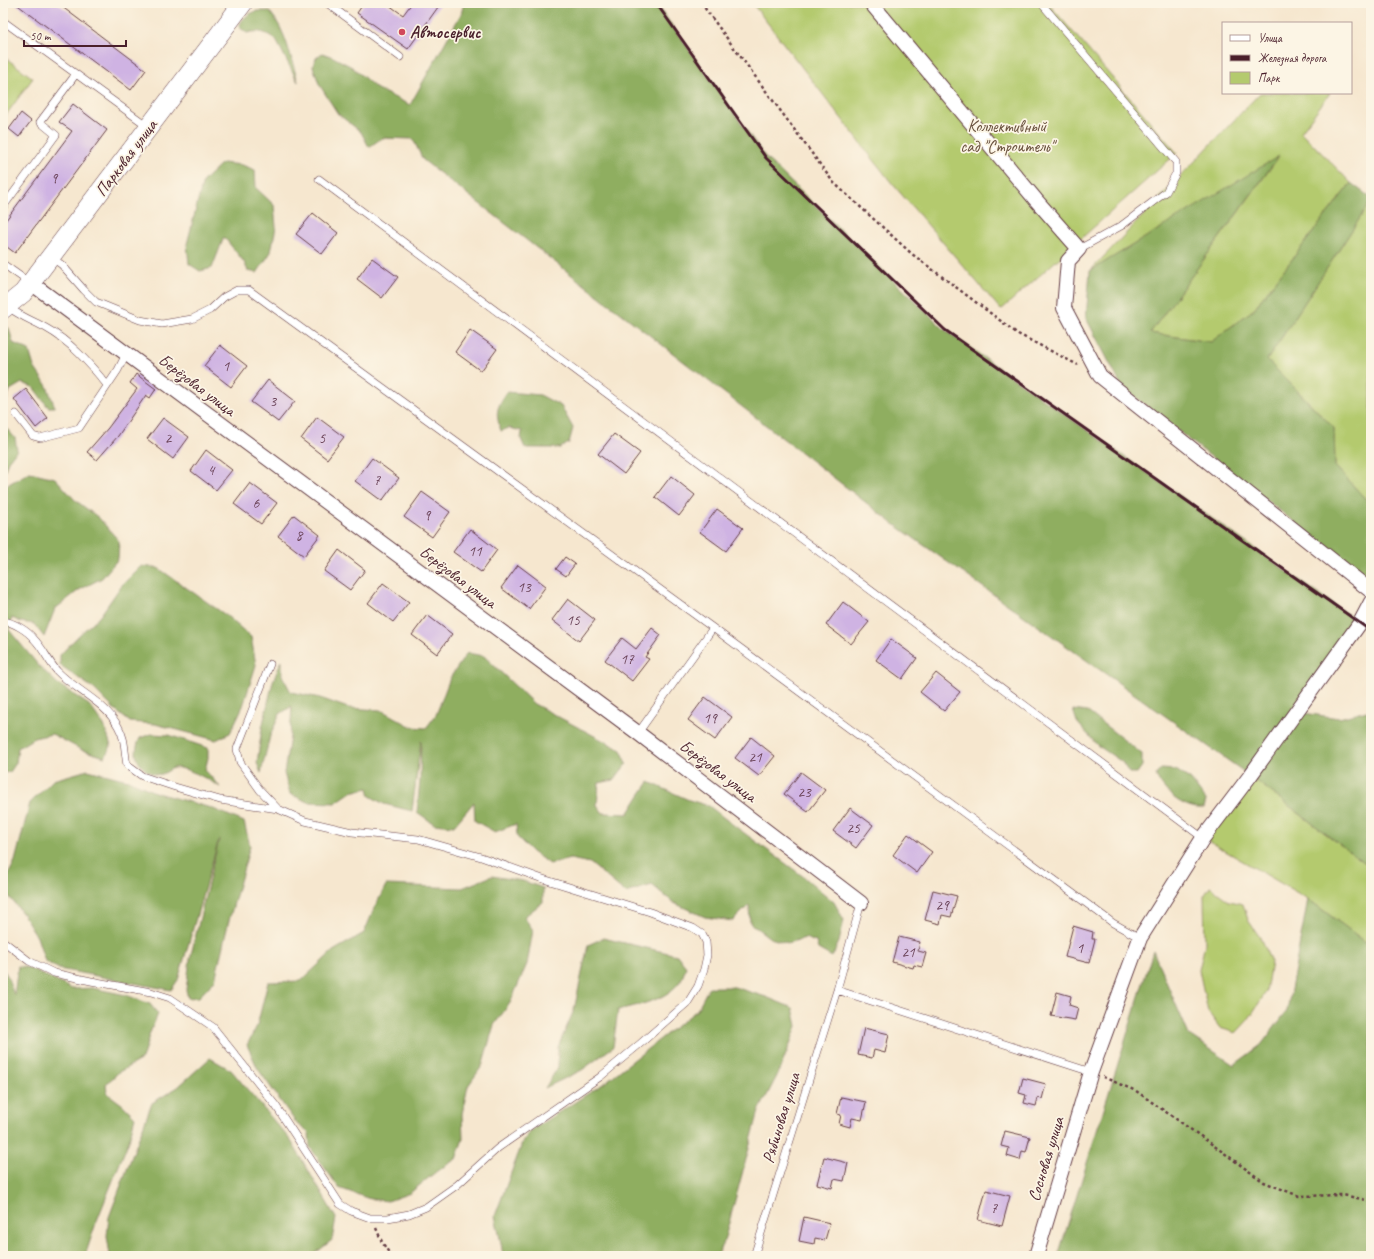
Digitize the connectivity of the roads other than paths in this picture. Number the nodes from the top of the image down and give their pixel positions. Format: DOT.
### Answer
graph roads {
  1 [pos="244,3"];
  2 [pos="871,3"];
  3 [pos="1041,3"];
  4 [pos="332,4"];
  5 [pos="3,21"];
  6 [pos="400,57"];
  7 [pos="76,74"];
  8 [pos="149,127"];
  9 [pos="319,179"];
  10 [pos="3,206"];
  11 [pos="1080,249"];
  12 [pos="51,256"];
  13 [pos="3,264"];
  14 [pos="31,283"];
  15 [pos="5,307"];
  16 [pos="126,354"];
  17 [pos="107,385"];
  18 [pos="16,414"];
  19 [pos="1371,591"];
  20 [pos="1371,602"];
  21 [pos="3,620"];
  22 [pos="713,628"];
  23 [pos="270,664"];
  24 [pos="638,733"];
  25 [pos="278,809"];
  26 [pos="1203,838"];
  27 [pos="862,903"];
  28 [pos="1140,938"];
  29 [pos="3,941"];
  30 [pos="836,990"];
  31 [pos="1091,1072"];
  32 [pos="754,1256"];
  33 [pos="1036,1256"];
  1 -- 8 [label="street, Парковая улица"];
  2 -- 11 [label="street"];
  3 -- 11 [label="lane"];
  4 -- 6 [label="lane"];
  5 -- 7 [label="lane"];
  7 -- 8 [label="lane"];
  7 -- 10 [label="lane"];
  8 -- 12 [label="street, Парковая улица"];
  9 -- 26 [label="lane"];
  11 -- 19 [label="street"];
  12 -- 14 [label="street, Парковая улица"];
  12 -- 22 [label="lane"];
  13 -- 14 [label="lane"];
  14 -- 15 [label="street, Парковая улица"];
  14 -- 16 [label="street, Берёзовая улица"];
  15 -- 17 [label="lane"];
  16 -- 17 [label="lane"];
  16 -- 24 [label="street, Берёзовая улица"];
  17 -- 18 [label="lane"];
  20 -- 26 [label="street, Сосновая улица"];
  21 -- 25 [label="lane"];
  22 -- 24 [label="lane"];
  22 -- 28 [label="lane"];
  23 -- 25 [label="lane"];
  24 -- 27 [label="street, Берёзовая улица"];
  25 -- 29 [label="lane"];
  26 -- 28 [label="street, Сосновая улица"];
  27 -- 30 [label="lane, Рябиновая улица"];
  28 -- 31 [label="street, Сосновая улица"];
  30 -- 31 [label="lane"];
  30 -- 32 [label="lane, Рябиновая улица"];
  31 -- 33 [label="street, Сосновая улица"];
}
